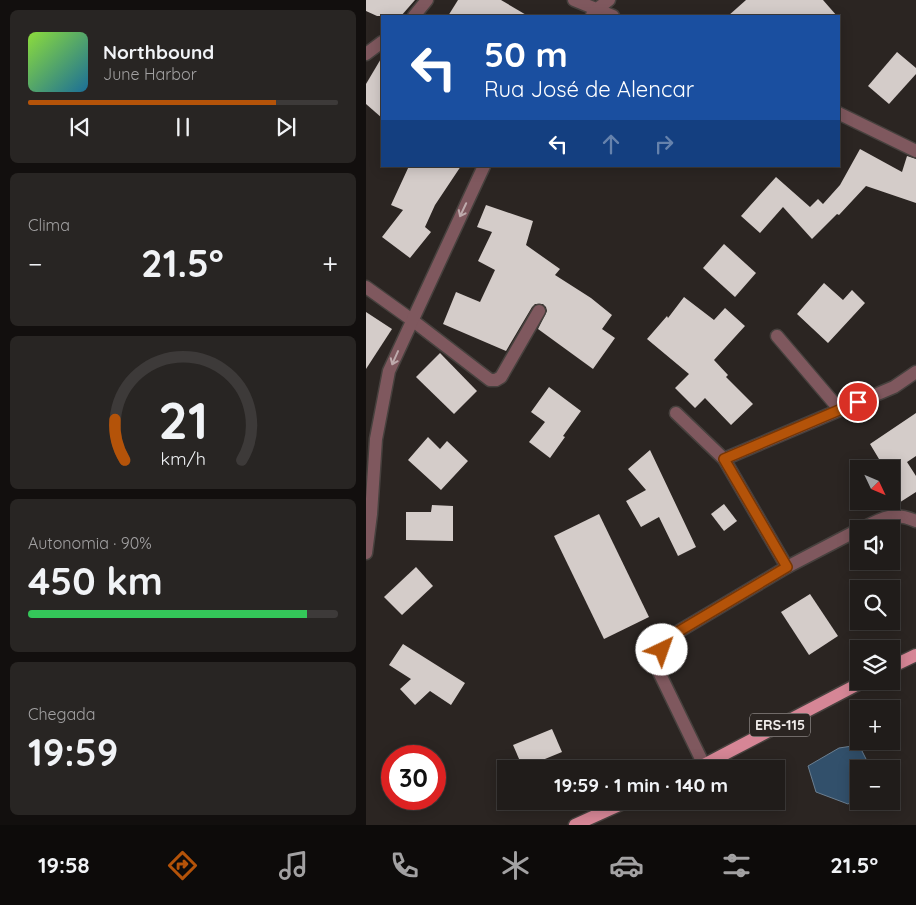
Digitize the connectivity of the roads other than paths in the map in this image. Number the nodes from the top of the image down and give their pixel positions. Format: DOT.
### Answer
graph roads {
  1 [pos="427,0"];
  2 [pos="574,0"];
  3 [pos="609,0"];
  4 [pos="594,13"];
  5 [pos="415,15"];
  6 [pos="607,15"];
  7 [pos="381,43"];
  8 [pos="366,54"];
  9 [pos="840,114"];
  10 [pos="916,151"];
  11 [pos="484,167"];
  12 [pos="366,287"];
  13 [pos="540,311"];
  14 [pos="412,320"];
  15 [pos="777,336"];
  16 [pos="916,372"];
  17 [pos="840,410"];
  18 [pos="676,413"];
  19 [pos="724,459"];
  20 [pos="879,520"];
  21 [pos="916,521"];
  22 [pos="850,535"];
  23 [pos="366,553"];
  24 [pos="787,567"];
  25 [pos="916,655"];
  26 [pos="900,663"];
  27 [pos="850,688"];
  28 [pos="697,760"];
  29 [pos="713,760"];
  30 [pos="608,810"];
  31 [pos="575,825"];
  1 -- 5 [label="street"];
  2 -- 4 [label="street"];
  3 -- 4 [label="street"];
  4 -- 6 [label="street"];
  7 -- 8 [label="street"];
  9 -- 10 [label="street"];
  11 -- 14 [label="street, one-way"];
  12 -- 14 [label="street"];
  13 -- 14 [label="street"];
  14 -- 23 [label="street, one-way"];
  15 -- 17 [label="street"];
  16 -- 17 [label="street"];
  17 -- 19 [label="street"];
  18 -- 19 [label="street"];
  19 -- 24 [label="street"];
  20 -- 21 [label="street"];
  22 -- 24 [label="street"];
  24 -- 28 [label="street"];
  25 -- 26 [label="main road"];
  27 -- 29 [label="main road, ERS-115"];
  30 -- 31 [label="main road"];
}
